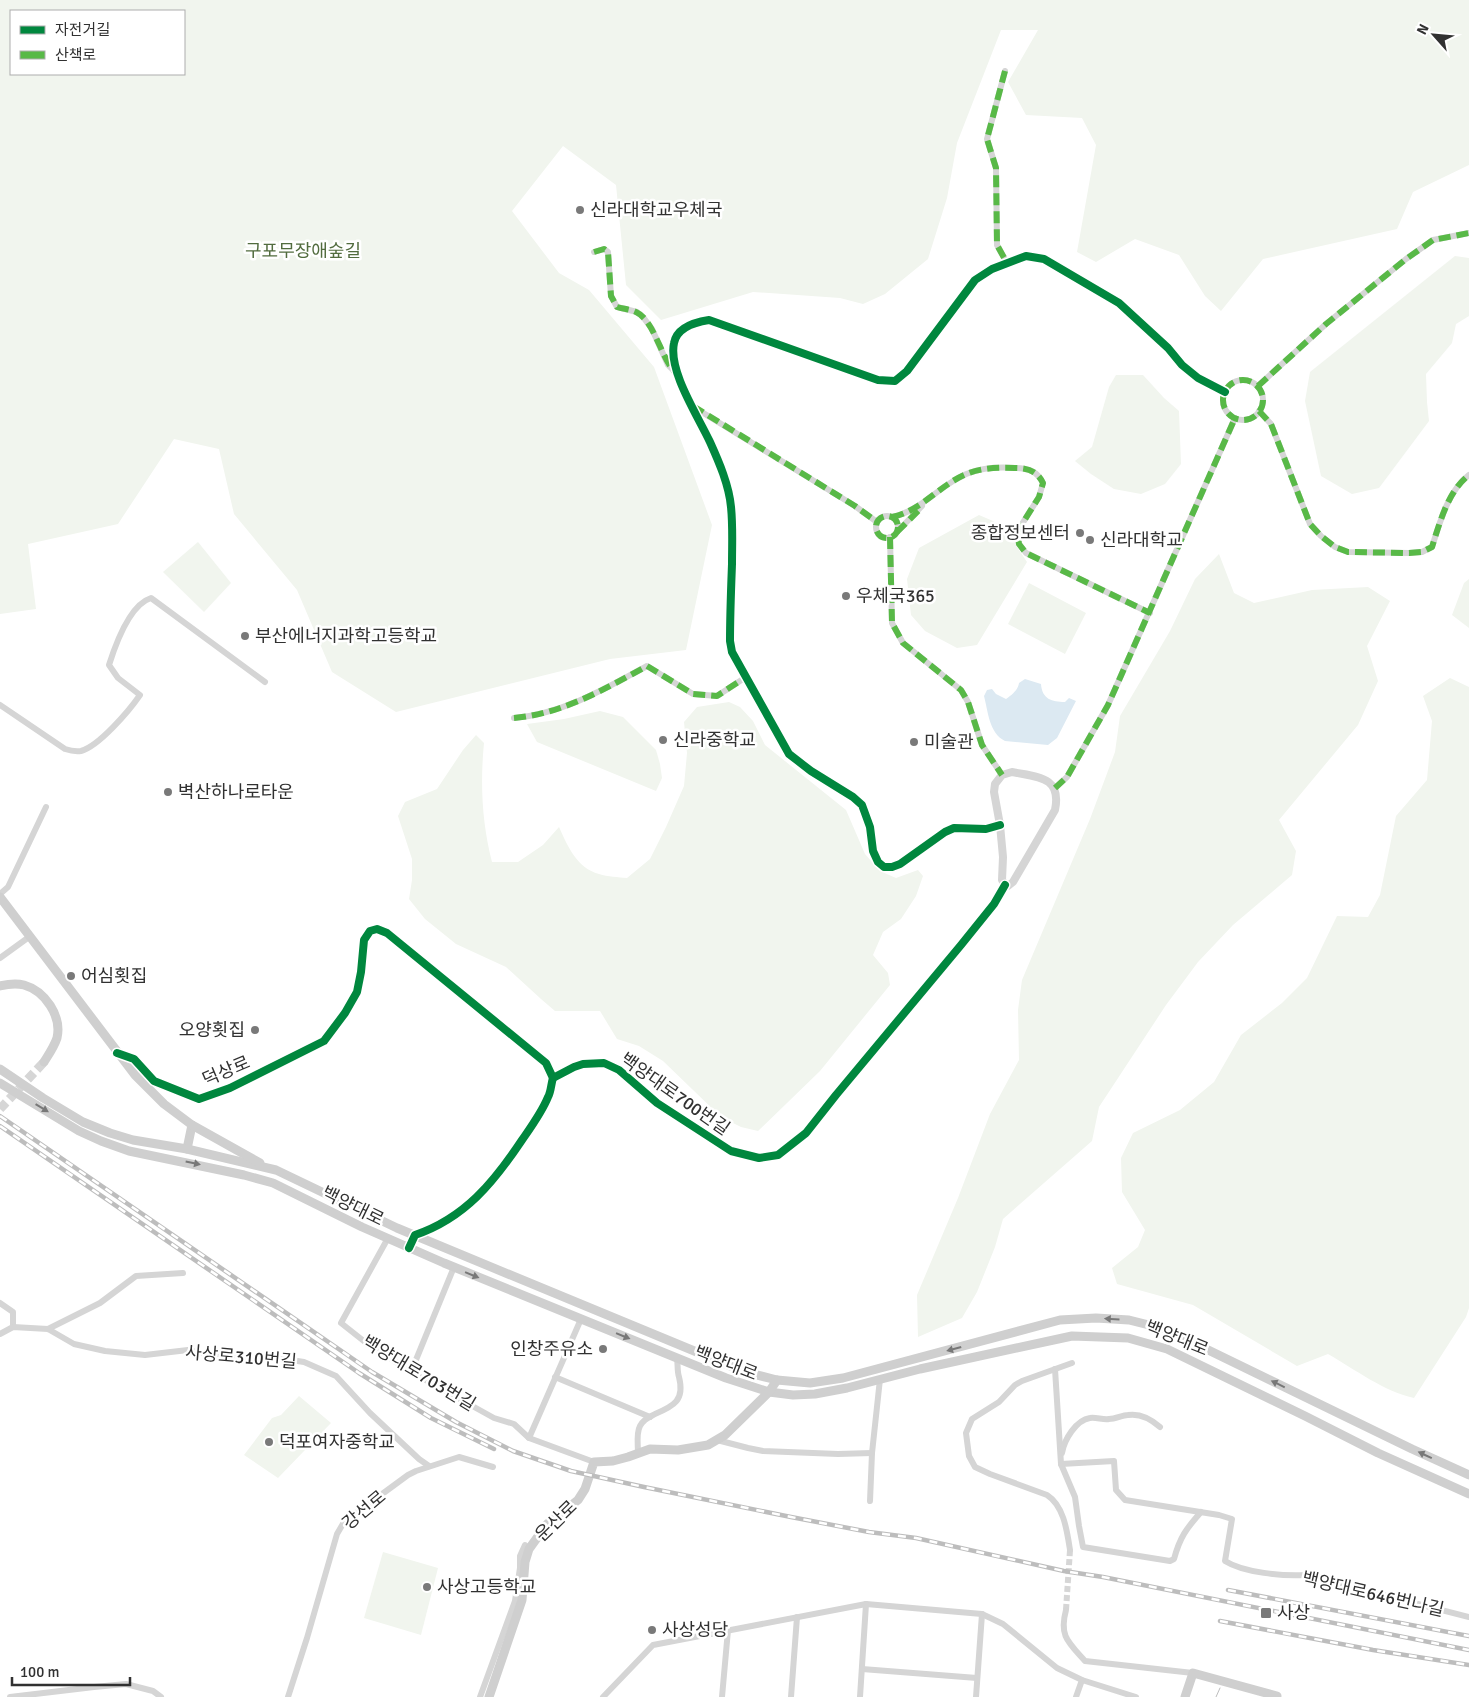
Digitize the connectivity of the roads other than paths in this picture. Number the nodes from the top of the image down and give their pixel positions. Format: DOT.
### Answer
graph roads {
  1 [pos="1005,71"];
  2 [pos="1469,233"];
  3 [pos="594,252"];
  4 [pos="1007,263"];
  5 [pos="677,374"];
  6 [pos="1258,386"];
  7 [pos="1225,392"];
  8 [pos="692,406"];
  9 [pos="1260,411"];
  10 [pos="1236,418"];
  11 [pos="1469,475"];
  12 [pos="926,500"];
  13 [pos="892,517"];
  14 [pos="877,522"];
  15 [pos="897,532"];
  16 [pos="890,537"];
  17 [pos="1150,613"];
  18 [pos="746,678"];
  19 [pos="265,682"];
  20 [pos="0,705"];
  21 [pos="514,718"];
  22 [pos="1002,775"];
  23 [pos="1055,788"];
  24 [pos="46,806"];
  25 [pos="1000,825"];
  26 [pos="1005,885"];
  27 [pos="0,895"];
  28 [pos="29,937"];
  29 [pos="0,958"];
  30 [pos="0,986"];
  31 [pos="117,1053"];
  32 [pos="44,1062"];
  33 [pos="0,1068"];
  34 [pos="553,1078"];
  35 [pos="0,1082"];
  36 [pos="192,1125"];
  37 [pos="187,1149"];
  38 [pos="276,1170"];
  39 [pos="415,1235"];
  40 [pos="388,1238"];
  41 [pos="409,1248"];
  42 [pos="454,1267"];
  43 [pos="183,1273"];
  44 [pos="0,1303"];
  45 [pos="580,1319"];
  46 [pos="13,1327"];
  47 [pos="48,1329"];
  48 [pos="0,1334"];
  49 [pos="677,1358"];
  50 [pos="1072,1363"];
  51 [pos="1056,1369"];
  52 [pos="411,1372"];
  53 [pos="555,1378"];
  54 [pos="777,1380"];
  55 [pos="880,1380"];
  56 [pos="769,1392"];
  57 [pos="650,1417"];
  58 [pos="1160,1427"];
  59 [pos="529,1438"];
  60 [pos="717,1440"];
  61 [pos="872,1453"];
  62 [pos="638,1454"];
  63 [pos="594,1462"];
  64 [pos="1061,1464"];
  65 [pos="429,1466"];
  66 [pos="493,1467"];
  67 [pos="1469,1475"];
  68 [pos="1469,1494"];
  69 [pos="870,1501"];
  70 [pos="1201,1512"];
  71 [pos="525,1544"];
  72 [pos="1070,1550"];
  73 [pos="866,1604"];
  74 [pos="1066,1610"];
  75 [pos="982,1614"];
  76 [pos="797,1616"];
  77 [pos="1469,1617"];
  78 [pos="728,1630"];
  79 [pos="862,1668"];
  80 [pos="1193,1673"];
  81 [pos="977,1678"];
  82 [pos="1082,1680"];
  83 [pos="10,1697"];
  84 [pos="161,1697"];
  85 [pos="288,1697"];
  86 [pos="480,1697"];
  87 [pos="489,1697"];
  88 [pos="603,1697"];
  89 [pos="722,1697"];
  90 [pos="791,1697"];
  91 [pos="860,1697"];
  92 [pos="976,1697"];
  93 [pos="1076,1697"];
  94 [pos="1136,1697"];
  95 [pos="1185,1697"];
  96 [pos="1276,1697"];
  1 -- 4 [label="street"];
  2 -- 6 [label="street"];
  3 -- 5 [label="street"];
  4 -- 5 [label="street"];
  4 -- 7 [label="street"];
  5 -- 8 [label="street"];
  6 -- 7 [label="street"];
  6 -- 9 [label="street"];
  7 -- 10 [label="street"];
  8 -- 14 [label="street"];
  8 -- 18 [label="street"];
  9 -- 10 [label="street"];
  9 -- 11 [label="street"];
  10 -- 17 [label="street"];
  12 -- 13 [label="street"];
  12 -- 15 [label="street"];
  12 -- 17 [label="street"];
  13 -- 14 [label="street"];
  13 -- 15 [label="street"];
  14 -- 16 [label="street"];
  15 -- 16 [label="street"];
  16 -- 22 [label="street"];
  17 -- 23 [label="street"];
  18 -- 21 [label="street"];
  18 -- 25 [label="street"];
  19 -- 20 [label="street"];
  22 -- 23 [label="street"];
  22 -- 25 [label="street"];
  23 -- 26 [label="street, 백양대로700번길"];
  24 -- 27 [label="street, 덕상로"];
  25 -- 26 [label="street"];
  26 -- 34 [label="street, 백양대로700번길"];
  27 -- 28 [label="main road, 덕상로"];
  28 -- 29 [label="street"];
  28 -- 31 [label="main road, 덕상로"];
  30 -- 32 [label="main road"];
  31 -- 34 [label="street, 덕상로"];
  31 -- 36 [label="main road, 덕상로"];
  33 -- 37 [label="main road, 백양대로"];
  34 -- 39 [label="street"];
  35 -- 40 [label="main road, 백양대로, one-way"];
  36 -- 37 [label="main road"];
  36 -- 38 [label="main road, 덕상로"];
  37 -- 38 [label="main road, 백양대로"];
  38 -- 39 [label="main road, 백양대로"];
  39 -- 41 [label="street"];
  39 -- 54 [label="main road, 백양대로"];
  40 -- 41 [label="main road, 백양대로"];
  40 -- 52 [label="street, 백양대로703번길"];
  41 -- 42 [label="main road, 백양대로"];
  42 -- 45 [label="main road, 백양대로, one-way"];
  42 -- 52 [label="street"];
  43 -- 47 [label="street, 사상로310번길"];
  44 -- 46 [label="street"];
  45 -- 49 [label="main road, 백양대로, one-way"];
  45 -- 53 [label="street"];
  46 -- 47 [label="street, 사상로310번길"];
  46 -- 48 [label="street"];
  47 -- 65 [label="street, 사상로310번길"];
  49 -- 56 [label="main road, 백양대로"];
  49 -- 57 [label="street, 백양대로"];
  50 -- 51 [label="street"];
  51 -- 64 [label="street"];
  51 -- 72 [label="street"];
  52 -- 59 [label="street, 백양대로703번길"];
  53 -- 57 [label="street"];
  53 -- 59 [label="street"];
  54 -- 56 [label="main road"];
  67 -- 54 [label="main road, 백양대로, one-way"];
  55 -- 56 [label="main road, 백양대로"];
  55 -- 61 [label="street"];
  55 -- 68 [label="main road, 백양대로"];
  56 -- 60 [label="main road"];
  57 -- 62 [label="street"];
  58 -- 64 [label="street"];
  59 -- 63 [label="street, 백양대로703번길"];
  60 -- 61 [label="street"];
  60 -- 62 [label="main road"];
  61 -- 69 [label="street"];
  62 -- 63 [label="main road"];
  63 -- 87 [label="main road, 운산로"];
  64 -- 70 [label="street, 백양대로646번나길"];
  64 -- 70 [label="street"];
  65 -- 66 [label="street, 강선로"];
  65 -- 85 [label="street, 강선로"];
  70 -- 77 [label="street, 백양대로646번나길"];
  71 -- 86 [label="street"];
  73 -- 75 [label="street"];
  73 -- 76 [label="street"];
  73 -- 79 [label="street"];
  74 -- 80 [label="street"];
  75 -- 81 [label="street"];
  75 -- 82 [label="street"];
  76 -- 78 [label="street"];
  76 -- 90 [label="street"];
  78 -- 88 [label="street"];
  78 -- 89 [label="street"];
  79 -- 81 [label="street"];
  79 -- 91 [label="street"];
  80 -- 95 [label="main road"];
  80 -- 96 [label="main road"];
  81 -- 92 [label="street"];
  82 -- 93 [label="street"];
  82 -- 94 [label="street"];
  83 -- 84 [label="street"];
}
